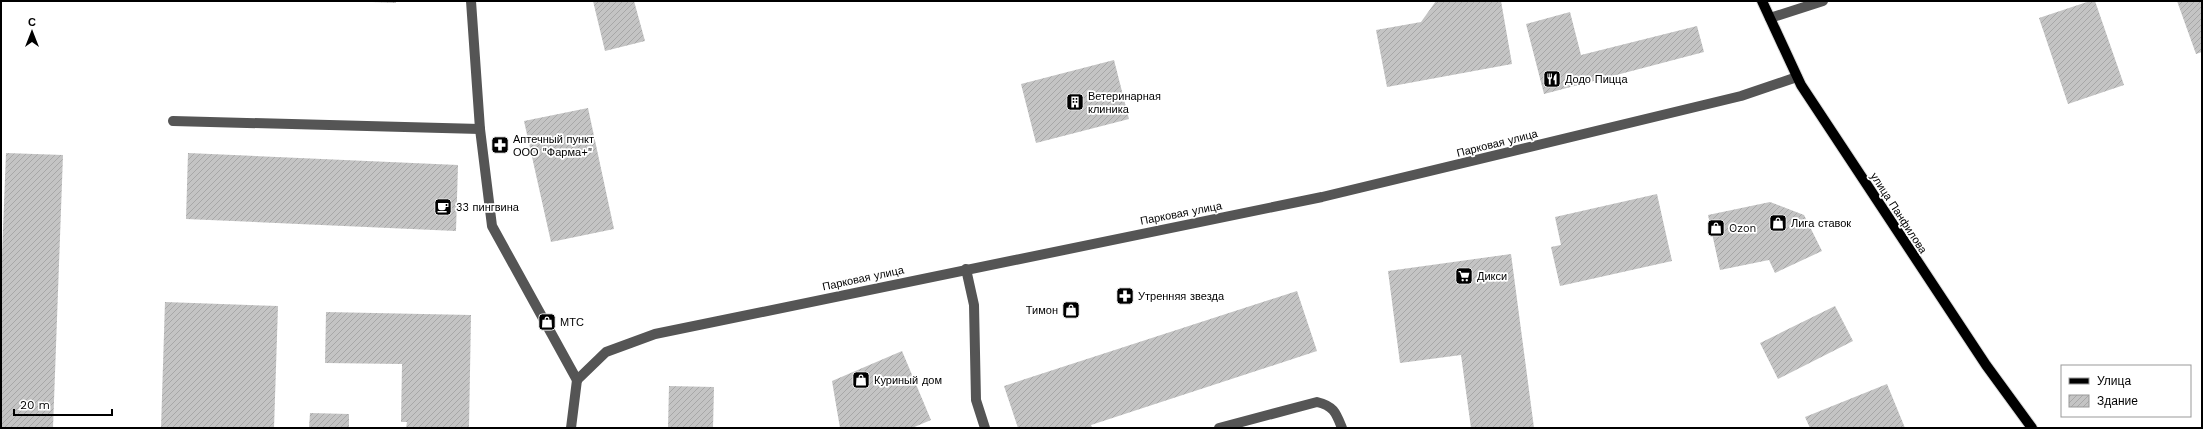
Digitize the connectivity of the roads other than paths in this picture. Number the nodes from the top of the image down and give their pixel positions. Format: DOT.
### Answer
graph roads {
  1 [pos="471,1"];
  2 [pos="1762,1"];
  3 [pos="1823,1"];
  4 [pos="1770,18"];
  5 [pos="1797,77"];
  6 [pos="173,121"];
  7 [pos="480,129"];
  8 [pos="966,269"];
  9 [pos="577,380"];
  10 [pos="571,428"];
  11 [pos="985,428"];
  12 [pos="1219,428"];
  13 [pos="1342,428"];
  14 [pos="2032,428"];
  1 -- 7 [label="street"];
  2 -- 4 [label="main road, улица Панфилова"];
  3 -- 4 [label="street"];
  4 -- 5 [label="main road, улица Панфилова"];
  5 -- 8 [label="street, Парковая улица"];
  5 -- 14 [label="main road, улица Панфилова"];
  6 -- 7 [label="street"];
  7 -- 9 [label="street"];
  8 -- 9 [label="street, Парковая улица"];
  8 -- 11 [label="street"];
  9 -- 10 [label="street"];
  12 -- 13 [label="street"];
}
